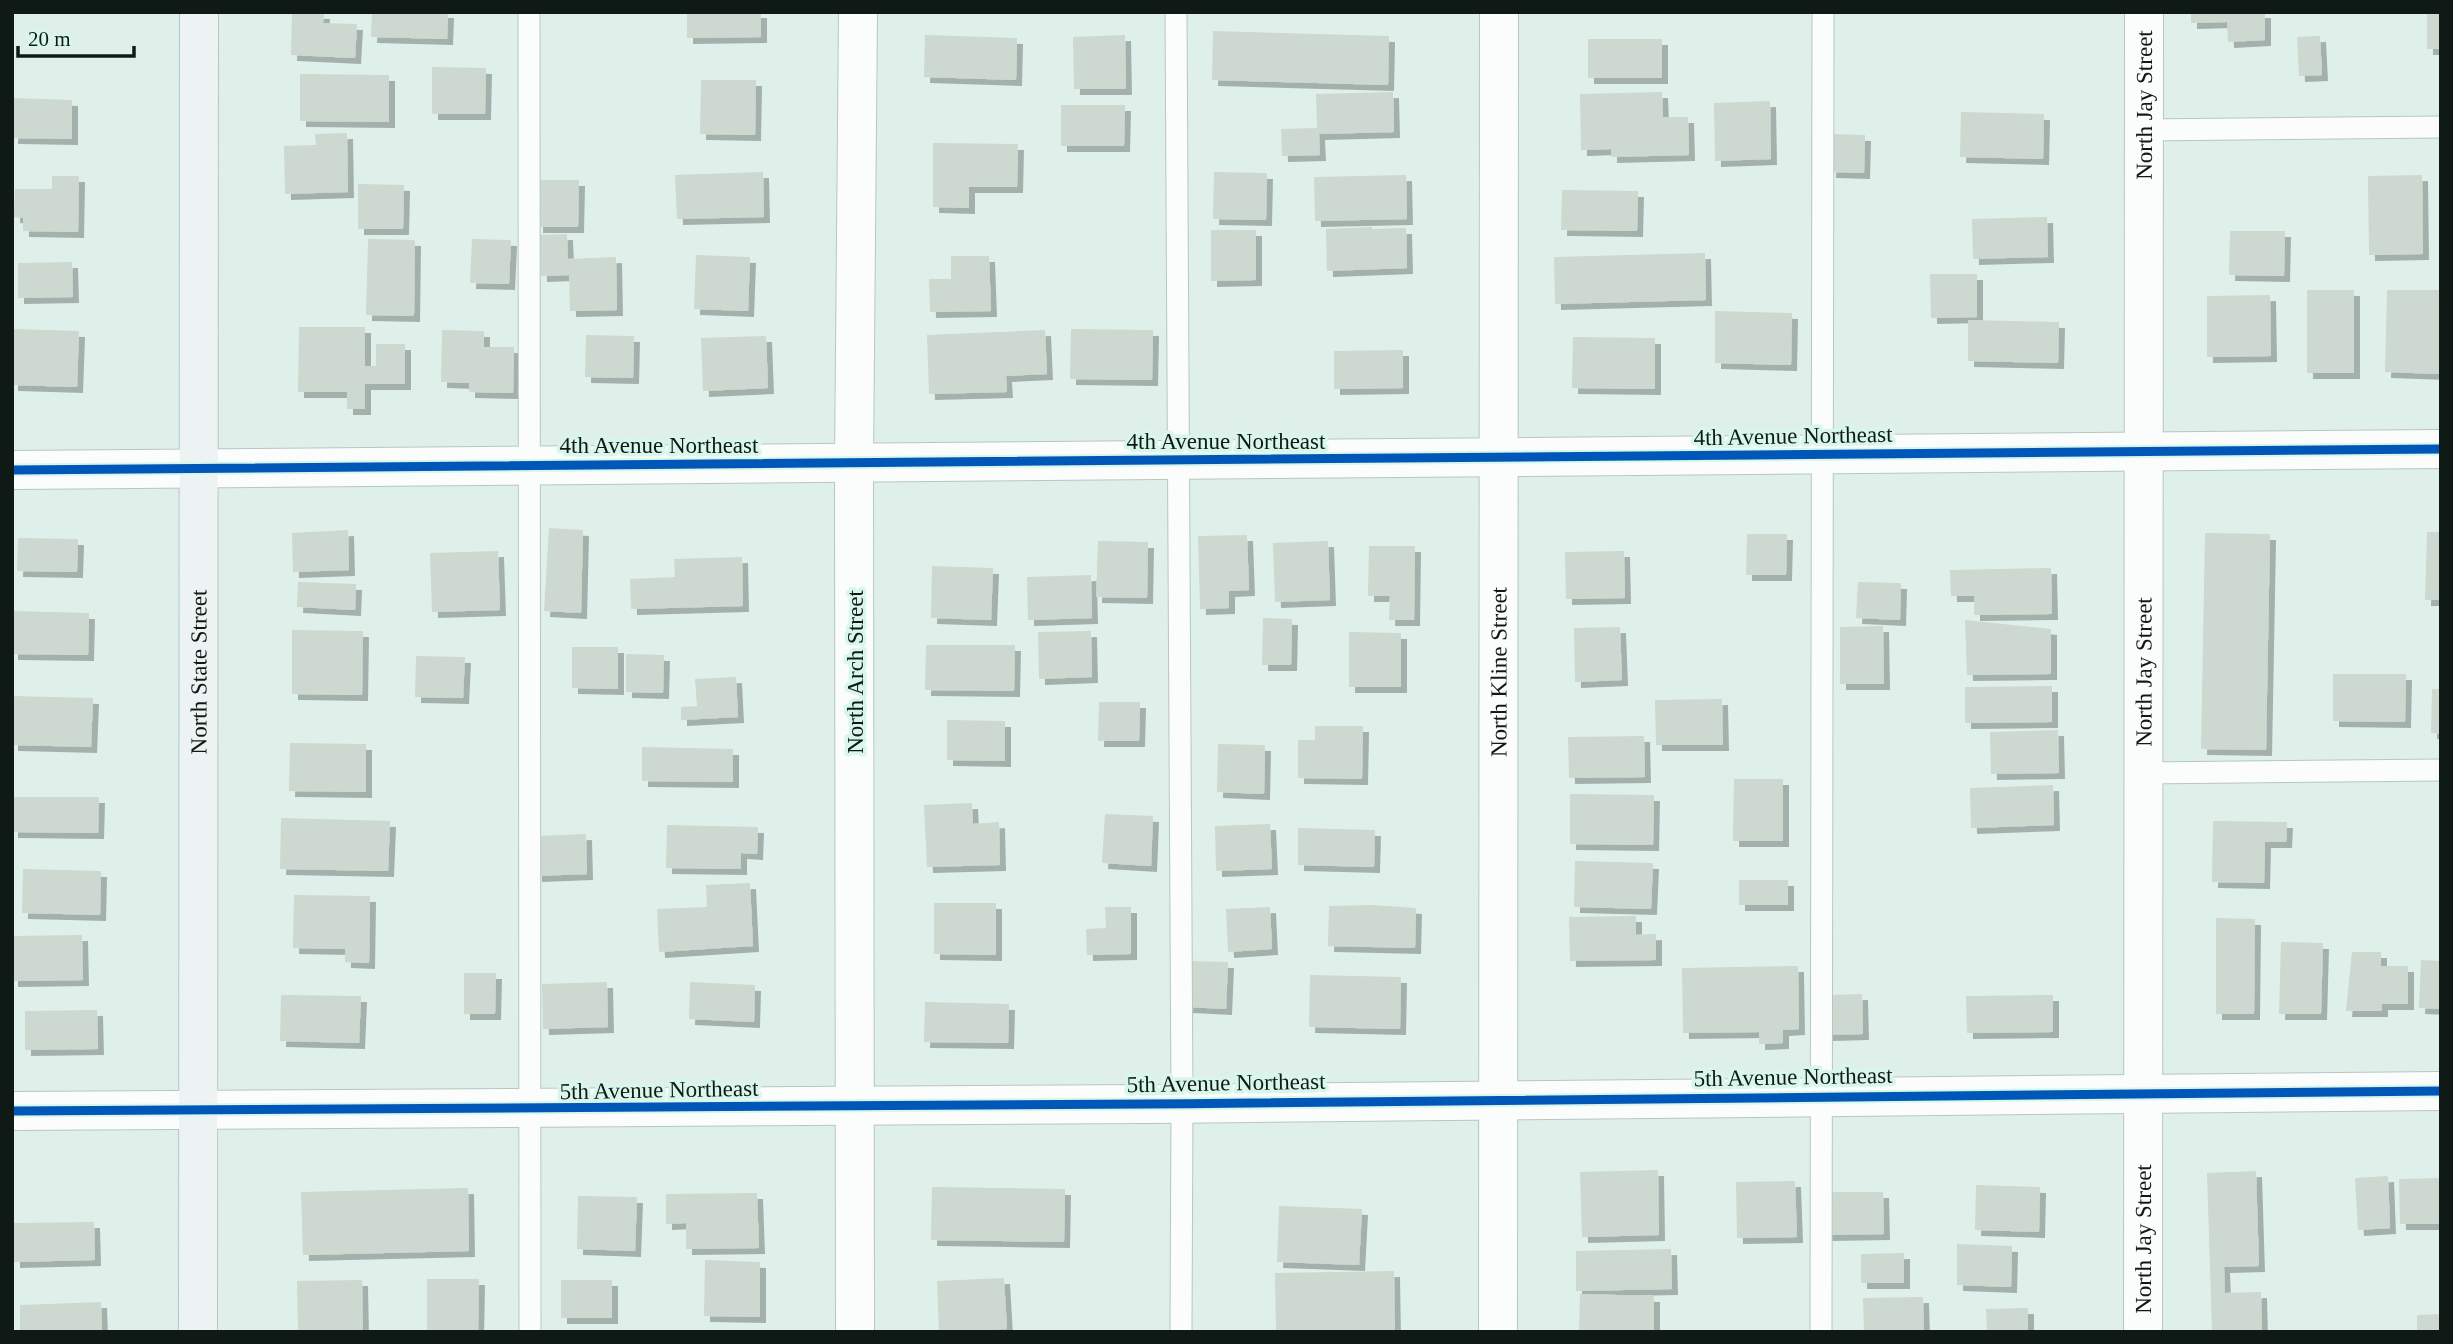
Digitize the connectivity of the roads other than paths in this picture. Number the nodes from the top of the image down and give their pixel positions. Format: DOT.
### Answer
graph roads {
  1 [pos="199,12"];
  2 [pos="529,12"];
  3 [pos="858,12"];
  4 [pos="1176,12"];
  5 [pos="1499,12"];
  6 [pos="1823,12"];
  7 [pos="2144,12"];
  8 [pos="2441,127"];
  9 [pos="2144,130"];
  10 [pos="2441,449"];
  11 [pos="2144,451"];
  12 [pos="1823,455"];
  13 [pos="1500,458"];
  14 [pos="1178,460"];
  15 [pos="854,463"];
  16 [pos="531,465"];
  17 [pos="198,467"];
  18 [pos="12,470"];
  19 [pos="2441,770"];
  20 [pos="2143,773"];
  21 [pos="2441,1091"];
  22 [pos="2142,1093"];
  23 [pos="1822,1096"];
  24 [pos="1498,1100"];
  25 [pos="1182,1102"];
  26 [pos="856,1107"];
  27 [pos="530,1110"];
  28 [pos="12,1111"];
  29 [pos="198,1111"];
  30 [pos="198,1332"];
  31 [pos="530,1332"];
  32 [pos="855,1332"];
  33 [pos="1181,1332"];
  34 [pos="1499,1332"];
  35 [pos="1821,1332"];
  36 [pos="2143,1332"];
  1 -- 17 [label="street, North State Street"];
  2 -- 16 [label="lane"];
  3 -- 15 [label="street, North Arch Street"];
  4 -- 14 [label="lane"];
  5 -- 13 [label="street, North Kline Street"];
  6 -- 12 [label="lane"];
  7 -- 9 [label="street, North Jay Street"];
  8 -- 9 [label="lane"];
  9 -- 11 [label="street, North Jay Street"];
  10 -- 11 [label="street, 4th Avenue Northeast"];
  11 -- 12 [label="street, 4th Avenue Northeast"];
  11 -- 20 [label="street, North Jay Street"];
  12 -- 13 [label="street, 4th Avenue Northeast"];
  12 -- 23 [label="lane"];
  13 -- 14 [label="street, 4th Avenue Northeast"];
  13 -- 24 [label="street, North Kline Street"];
  14 -- 15 [label="street, 4th Avenue Northeast"];
  14 -- 25 [label="lane"];
  15 -- 16 [label="street, 4th Avenue Northeast"];
  15 -- 26 [label="street, North Arch Street"];
  16 -- 17 [label="street, 4th Avenue Northeast"];
  16 -- 27 [label="lane"];
  17 -- 18 [label="street, 4th Avenue Northeast"];
  17 -- 29 [label="street, North State Street"];
  19 -- 20 [label="lane"];
  20 -- 22 [label="street, North Jay Street"];
  21 -- 22 [label="street, 5th Avenue Northeast"];
  22 -- 23 [label="street, 5th Avenue Northeast"];
  22 -- 36 [label="street, North Jay Street"];
  23 -- 24 [label="street, 5th Avenue Northeast"];
  23 -- 35 [label="lane"];
  24 -- 25 [label="street, 5th Avenue Northeast"];
  24 -- 34 [label="street, North Kline Street"];
  25 -- 26 [label="street, 5th Avenue Northeast"];
  25 -- 33 [label="lane"];
  26 -- 27 [label="street, 5th Avenue Northeast"];
  26 -- 32 [label="street, North Arch Street"];
  27 -- 29 [label="street, 5th Avenue Northeast"];
  27 -- 31 [label="lane"];
  28 -- 29 [label="street, 5th Avenue Northeast"];
  29 -- 30 [label="street, North State Street"];
}
